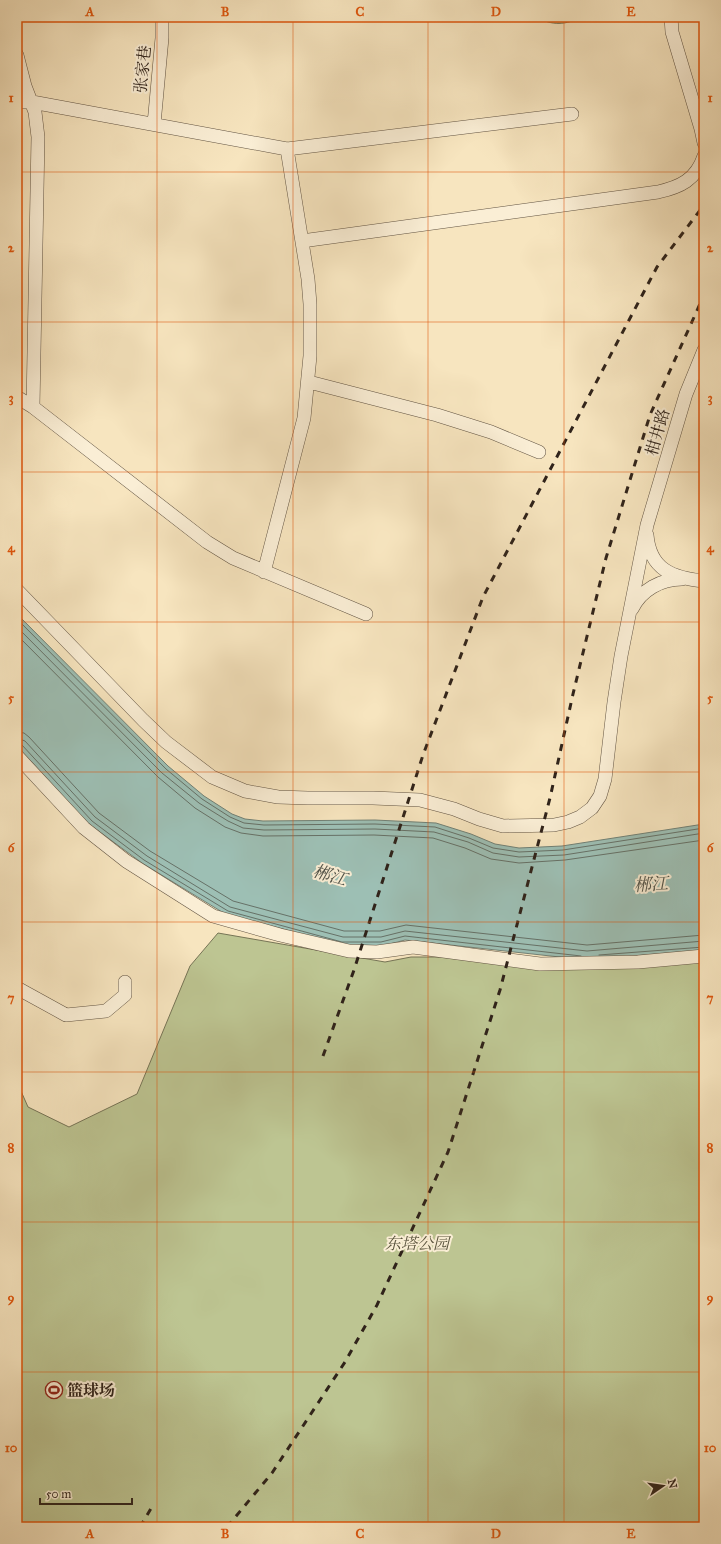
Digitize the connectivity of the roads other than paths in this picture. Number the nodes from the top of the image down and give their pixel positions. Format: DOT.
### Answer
graph roads {
  1 [pos="162,17"];
  2 [pos="671,17"];
  3 [pos="17,55"];
  4 [pos="17,102"];
  5 [pos="32,102"];
  6 [pos="572,114"];
  7 [pos="154,124"];
  8 [pos="704,143"];
  9 [pos="287,148"];
  10 [pos="704,156"];
  11 [pos="302,241"];
  12 [pos="704,350"];
  13 [pos="308,382"];
  14 [pos="17,397"];
  15 [pos="33,406"];
  16 [pos="539,452"];
  17 [pos="647,525"];
  18 [pos="264,572"];
  19 [pos="686,579"];
  20 [pos="704,581"];
  21 [pos="17,590"];
  22 [pos="366,614"];
  23 [pos="627,621"];
  24 [pos="17,756"];
  25 [pos="704,956"];
  26 [pos="125,982"];
  27 [pos="17,988"];
  1 -- 7 [label="street, 张家巷"];
  2 -- 8 [label="street"];
  3 -- 5 [label="street"];
  4 -- 5 [label="street"];
  5 -- 7 [label="street"];
  5 -- 15 [label="street"];
  6 -- 9 [label="street"];
  7 -- 9 [label="street"];
  9 -- 11 [label="street"];
  10 -- 11 [label="street"];
  11 -- 13 [label="street"];
  12 -- 17 [label="street, 柑井路"];
  13 -- 16 [label="street"];
  13 -- 18 [label="street"];
  14 -- 15 [label="street"];
  15 -- 18 [label="street"];
  17 -- 19 [label="street"];
  17 -- 23 [label="street, 柑井路"];
  18 -- 22 [label="street"];
  19 -- 20 [label="street"];
  19 -- 23 [label="street"];
  21 -- 23 [label="street"];
  24 -- 25 [label="street"];
  26 -- 27 [label="street"];
}
